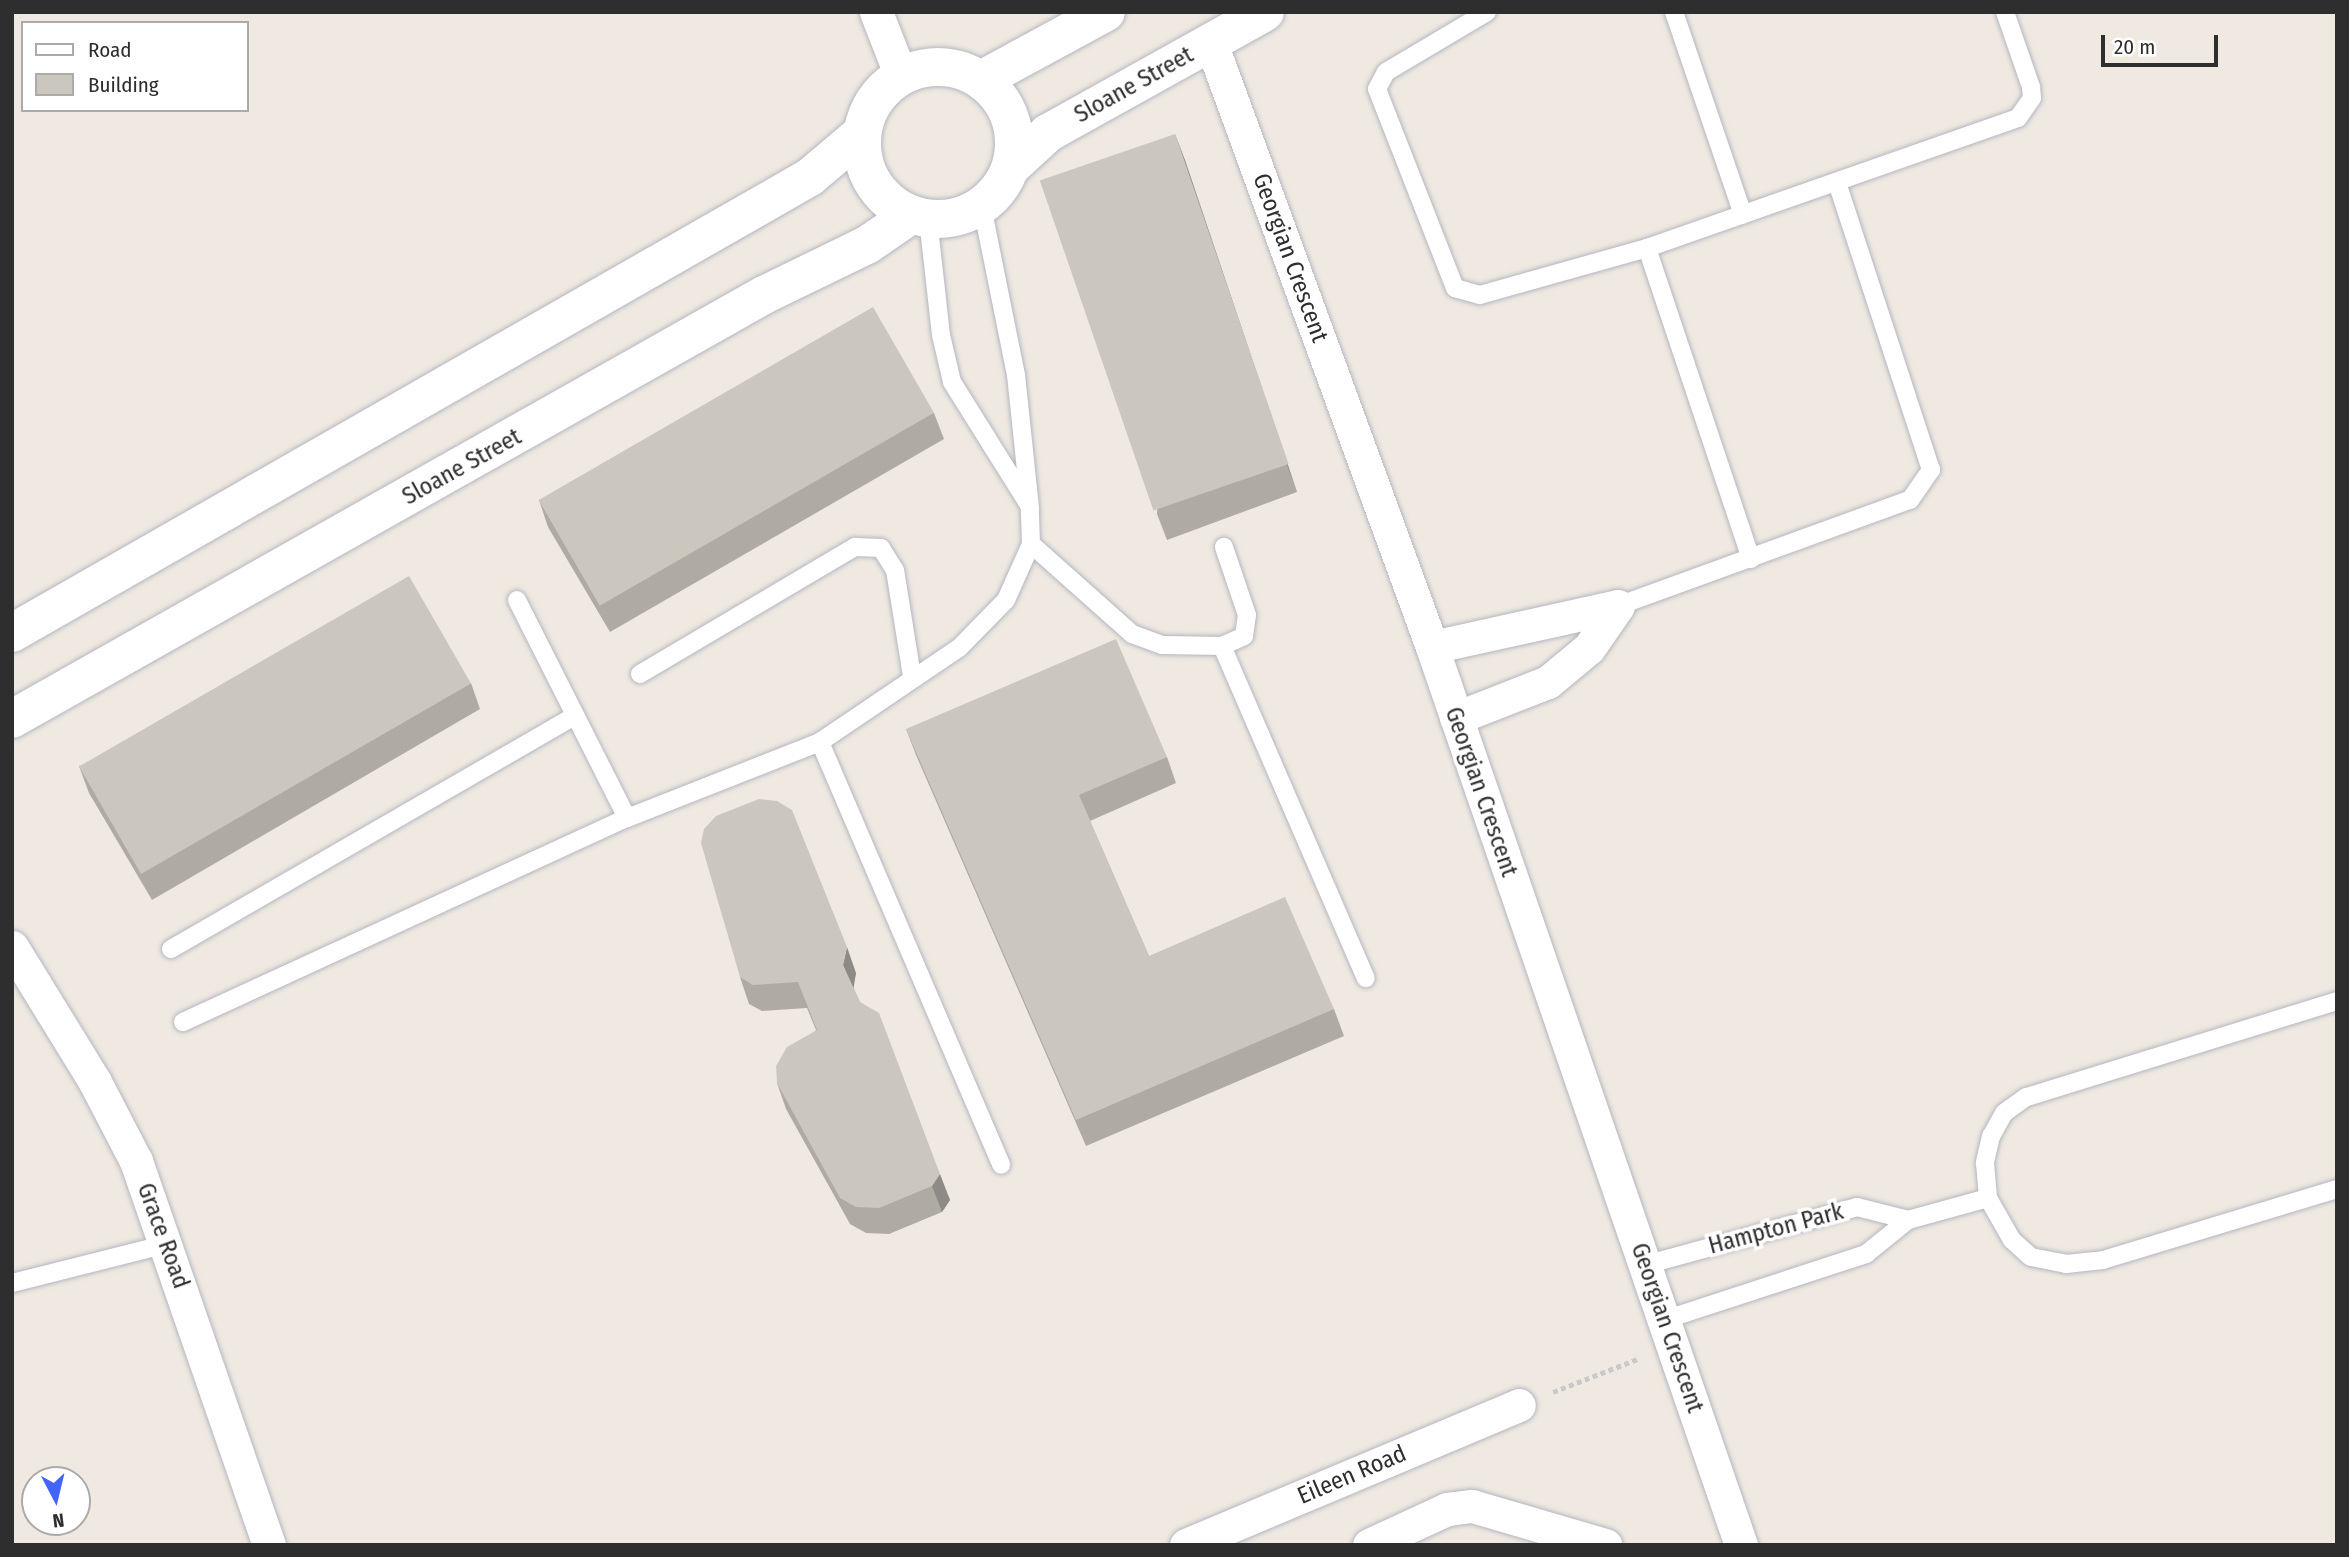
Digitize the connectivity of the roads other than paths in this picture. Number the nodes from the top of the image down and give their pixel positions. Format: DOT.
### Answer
graph roads {
  1 [pos="876,12"];
  2 [pos="1105,12"];
  3 [pos="1265,12"];
  4 [pos="1487,12"];
  5 [pos="1674,12"];
  6 [pos="2005,12"];
  7 [pos="1211,43"];
  8 [pos="901,76"];
  9 [pos="981,80"];
  10 [pos="862,133"];
  11 [pos="1011,167"];
  12 [pos="1837,183"];
  13 [pos="982,206"];
  14 [pos="1743,215"];
  15 [pos="919,217"];
  16 [pos="1647,248"];
  17 [pos="1030,508"];
  18 [pos="1031,544"];
  19 [pos="1224,548"];
  20 [pos="1751,559"];
  21 [pos="517,600"];
  22 [pos="1618,606"];
  23 [pos="12,633"];
  24 [pos="1222,646"];
  25 [pos="1432,647"];
  26 [pos="640,674"];
  27 [pos="912,676"];
  28 [pos="573,717"];
  29 [pos="1456,718"];
  30 [pos="12,719"];
  31 [pos="820,742"];
  32 [pos="626,818"];
  33 [pos="12,947"];
  34 [pos="171,948"];
  35 [pos="1366,978"];
  36 [pos="2337,1001"];
  37 [pos="183,1021"];
  38 [pos="1001,1165"];
  39 [pos="2337,1189"];
  40 [pos="1988,1198"];
  41 [pos="1908,1220"];
  42 [pos="167,1244"];
  43 [pos="1645,1265"];
  44 [pos="12,1283"];
  45 [pos="1668,1333"];
  46 [pos="1519,1405"];
  47 [pos="1225,1537"];
  48 [pos="269,1545"];
  49 [pos="1186,1545"];
  50 [pos="1369,1545"];
  51 [pos="1605,1545"];
  52 [pos="1741,1545"];
  1 -- 8 [label="street"];
  2 -- 9 [label="street"];
  3 -- 7 [label="street, Sloane Street"];
  4 -- 16 [label="lane"];
  5 -- 14 [label="lane"];
  6 -- 12 [label="lane"];
  7 -- 11 [label="street, Sloane Street"];
  7 -- 25 [label="street, Georgian Crescent"];
  8 -- 9 [label="street"];
  8 -- 10 [label="street"];
  9 -- 11 [label="street"];
  10 -- 15 [label="street"];
  10 -- 23 [label="street"];
  11 -- 13 [label="street"];
  12 -- 14 [label="lane"];
  12 -- 20 [label="lane"];
  13 -- 15 [label="street"];
  13 -- 17 [label="lane"];
  14 -- 16 [label="lane"];
  15 -- 17 [label="lane"];
  15 -- 30 [label="street, Sloane Street"];
  16 -- 20 [label="lane"];
  17 -- 18 [label="lane"];
  18 -- 24 [label="lane"];
  18 -- 27 [label="lane"];
  19 -- 24 [label="lane"];
  20 -- 22 [label="lane"];
  21 -- 28 [label="lane"];
  22 -- 25 [label="street"];
  22 -- 29 [label="street"];
  24 -- 35 [label="lane"];
  25 -- 29 [label="street, Georgian Crescent"];
  26 -- 27 [label="lane"];
  27 -- 31 [label="lane"];
  28 -- 32 [label="lane"];
  28 -- 34 [label="lane"];
  29 -- 43 [label="street, Georgian Crescent"];
  31 -- 32 [label="lane"];
  31 -- 38 [label="lane"];
  32 -- 37 [label="lane"];
  33 -- 42 [label="street, Grace Road"];
  36 -- 40 [label="lane"];
  39 -- 40 [label="lane"];
  40 -- 41 [label="lane, Hampton Park"];
  41 -- 43 [label="lane, Hampton Park"];
  41 -- 45 [label="lane, Hampton Park"];
  42 -- 44 [label="lane"];
  42 -- 48 [label="street, Grace Road"];
  43 -- 45 [label="street, Georgian Crescent"];
  45 -- 52 [label="street, Georgian Crescent"];
  46 -- 47 [label="street, Eileen Road"];
  47 -- 49 [label="street, Eileen Road"];
  50 -- 51 [label="street"];
}
